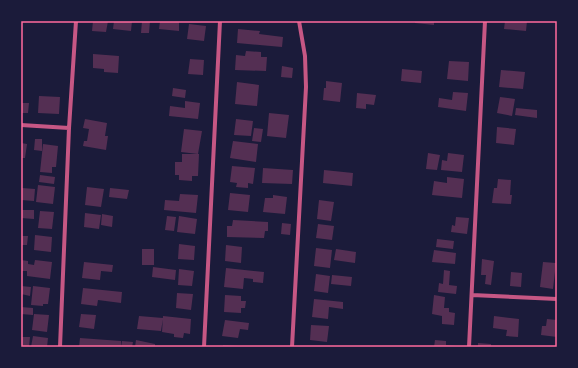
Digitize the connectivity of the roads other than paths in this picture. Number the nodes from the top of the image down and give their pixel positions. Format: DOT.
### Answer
graph roads {
  1 [pos="76,21"];
  2 [pos="220,21"];
  3 [pos="299,21"];
  4 [pos="485,21"];
  5 [pos="21,125"];
  6 [pos="69,128"];
  7 [pos="472,294"];
  8 [pos="557,299"];
  9 [pos="60,347"];
  10 [pos="204,347"];
  11 [pos="292,347"];
  12 [pos="469,347"];
  1 -- 6 [label="street"];
  2 -- 10 [label="street"];
  3 -- 11 [label="street"];
  4 -- 7 [label="street"];
  5 -- 6 [label="street"];
  6 -- 9 [label="street"];
  7 -- 8 [label="street"];
  7 -- 12 [label="street"];
}
